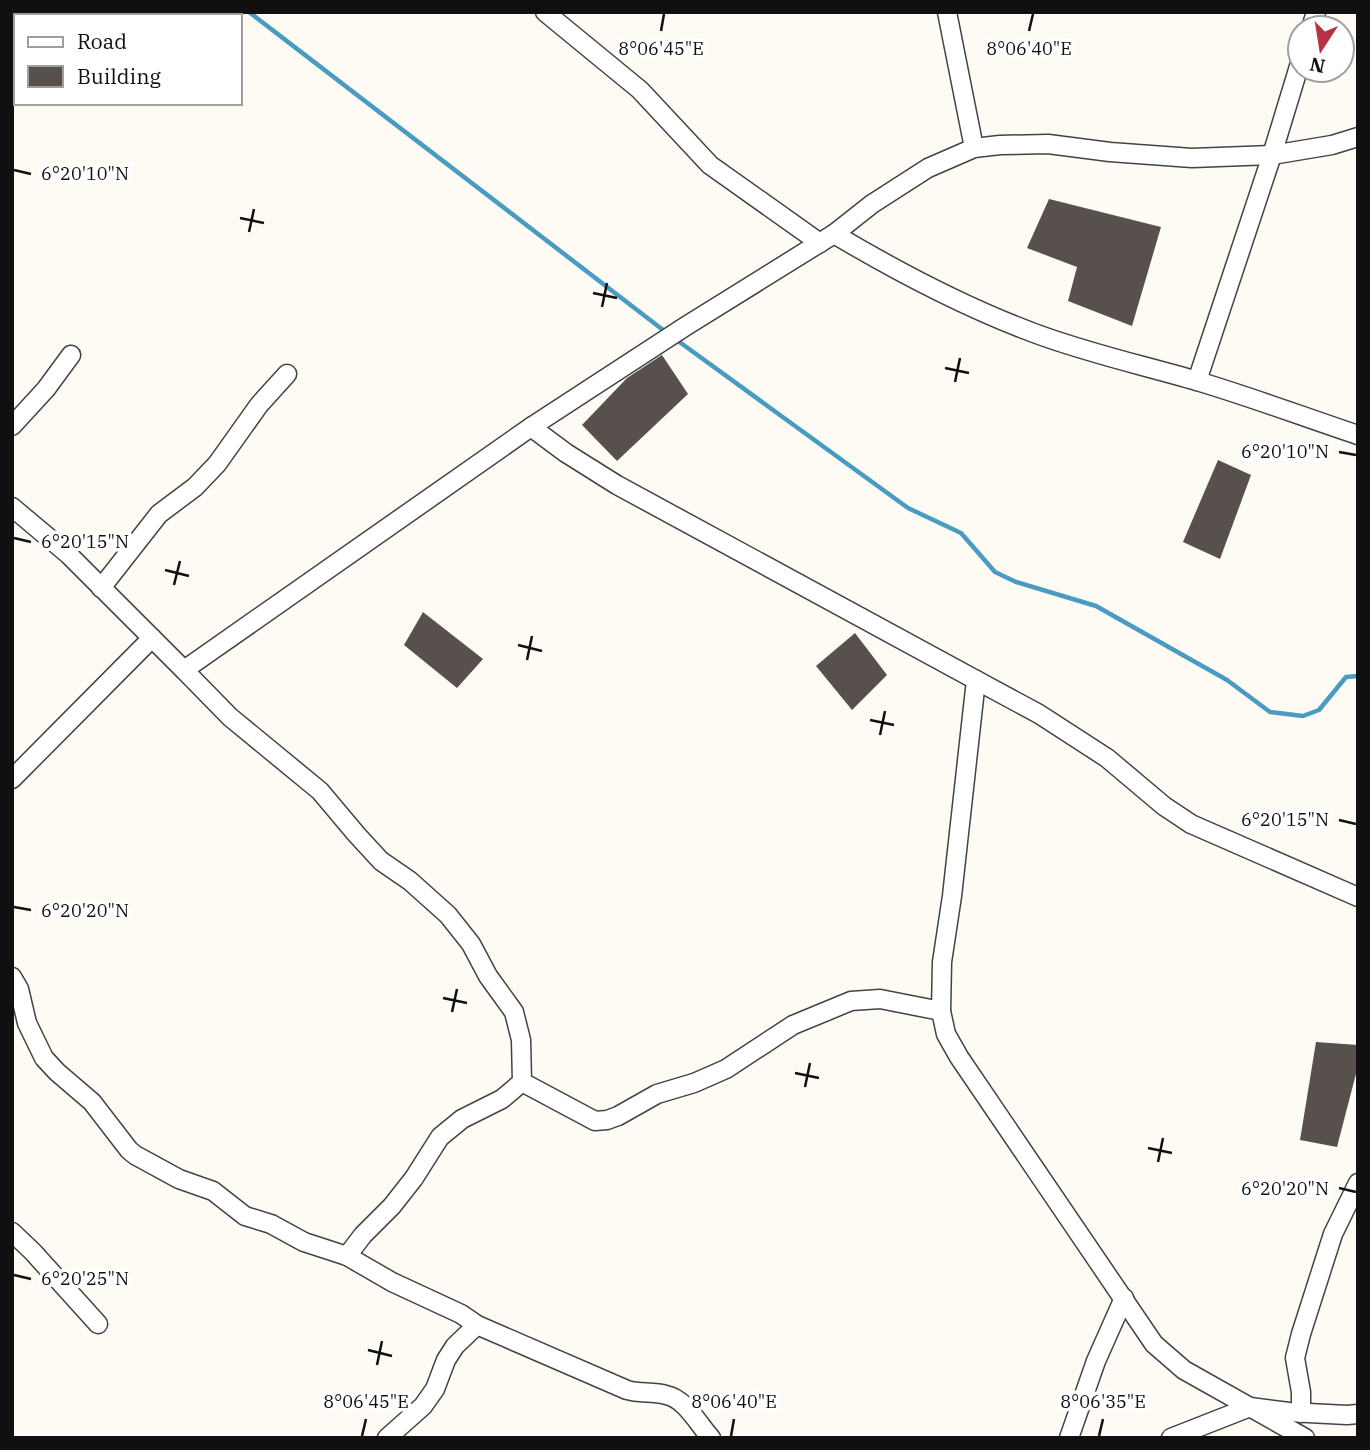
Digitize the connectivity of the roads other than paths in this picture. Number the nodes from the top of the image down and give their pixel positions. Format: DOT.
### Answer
graph roads {
  1 [pos="544,12"];
  2 [pos="947,12"];
  3 [pos="1294,84"];
  4 [pos="1358,137"];
  5 [pos="974,148"];
  6 [pos="1272,155"];
  7 [pos="827,239"];
  8 [pos="71,355"];
  9 [pos="287,374"];
  10 [pos="1197,381"];
  11 [pos="12,426"];
  12 [pos="531,427"];
  13 [pos="1358,435"];
  14 [pos="12,508"];
  15 [pos="101,588"];
  16 [pos="152,638"];
  17 [pos="184,670"];
  18 [pos="976,680"];
  19 [pos="12,779"];
  20 [pos="1358,897"];
  21 [pos="12,978"];
  22 [pos="941,1011"];
  23 [pos="522,1082"];
  24 [pos="1358,1183"];
  25 [pos="12,1232"];
  26 [pos="347,1256"];
  27 [pos="1124,1298"];
  28 [pos="98,1324"];
  29 [pos="477,1325"];
  30 [pos="1250,1407"];
  31 [pos="1301,1413"];
  32 [pos="1358,1414"];
  33 [pos="387,1438"];
  34 [pos="711,1438"];
  35 [pos="1069,1438"];
  36 [pos="1171,1438"];
  37 [pos="1306,1438"];
  1 -- 7 [label="street"];
  2 -- 5 [label="street"];
  3 -- 6 [label="street"];
  4 -- 6 [label="street"];
  5 -- 6 [label="street"];
  5 -- 7 [label="street"];
  6 -- 10 [label="street"];
  7 -- 10 [label="street"];
  7 -- 12 [label="street"];
  8 -- 11 [label="street"];
  9 -- 15 [label="street"];
  10 -- 13 [label="street"];
  12 -- 17 [label="street"];
  12 -- 18 [label="street"];
  14 -- 15 [label="street"];
  15 -- 16 [label="street"];
  16 -- 17 [label="street"];
  16 -- 19 [label="street"];
  17 -- 23 [label="street"];
  18 -- 20 [label="street"];
  18 -- 22 [label="street"];
  21 -- 26 [label="street"];
  22 -- 23 [label="street"];
  22 -- 27 [label="street"];
  23 -- 26 [label="street"];
  24 -- 31 [label="street"];
  25 -- 28 [label="street"];
  26 -- 29 [label="street"];
  27 -- 30 [label="street"];
  27 -- 35 [label="street"];
  29 -- 33 [label="street"];
  29 -- 34 [label="street"];
  30 -- 31 [label="street"];
  30 -- 36 [label="street"];
  30 -- 37 [label="street"];
  31 -- 32 [label="street"];
}
